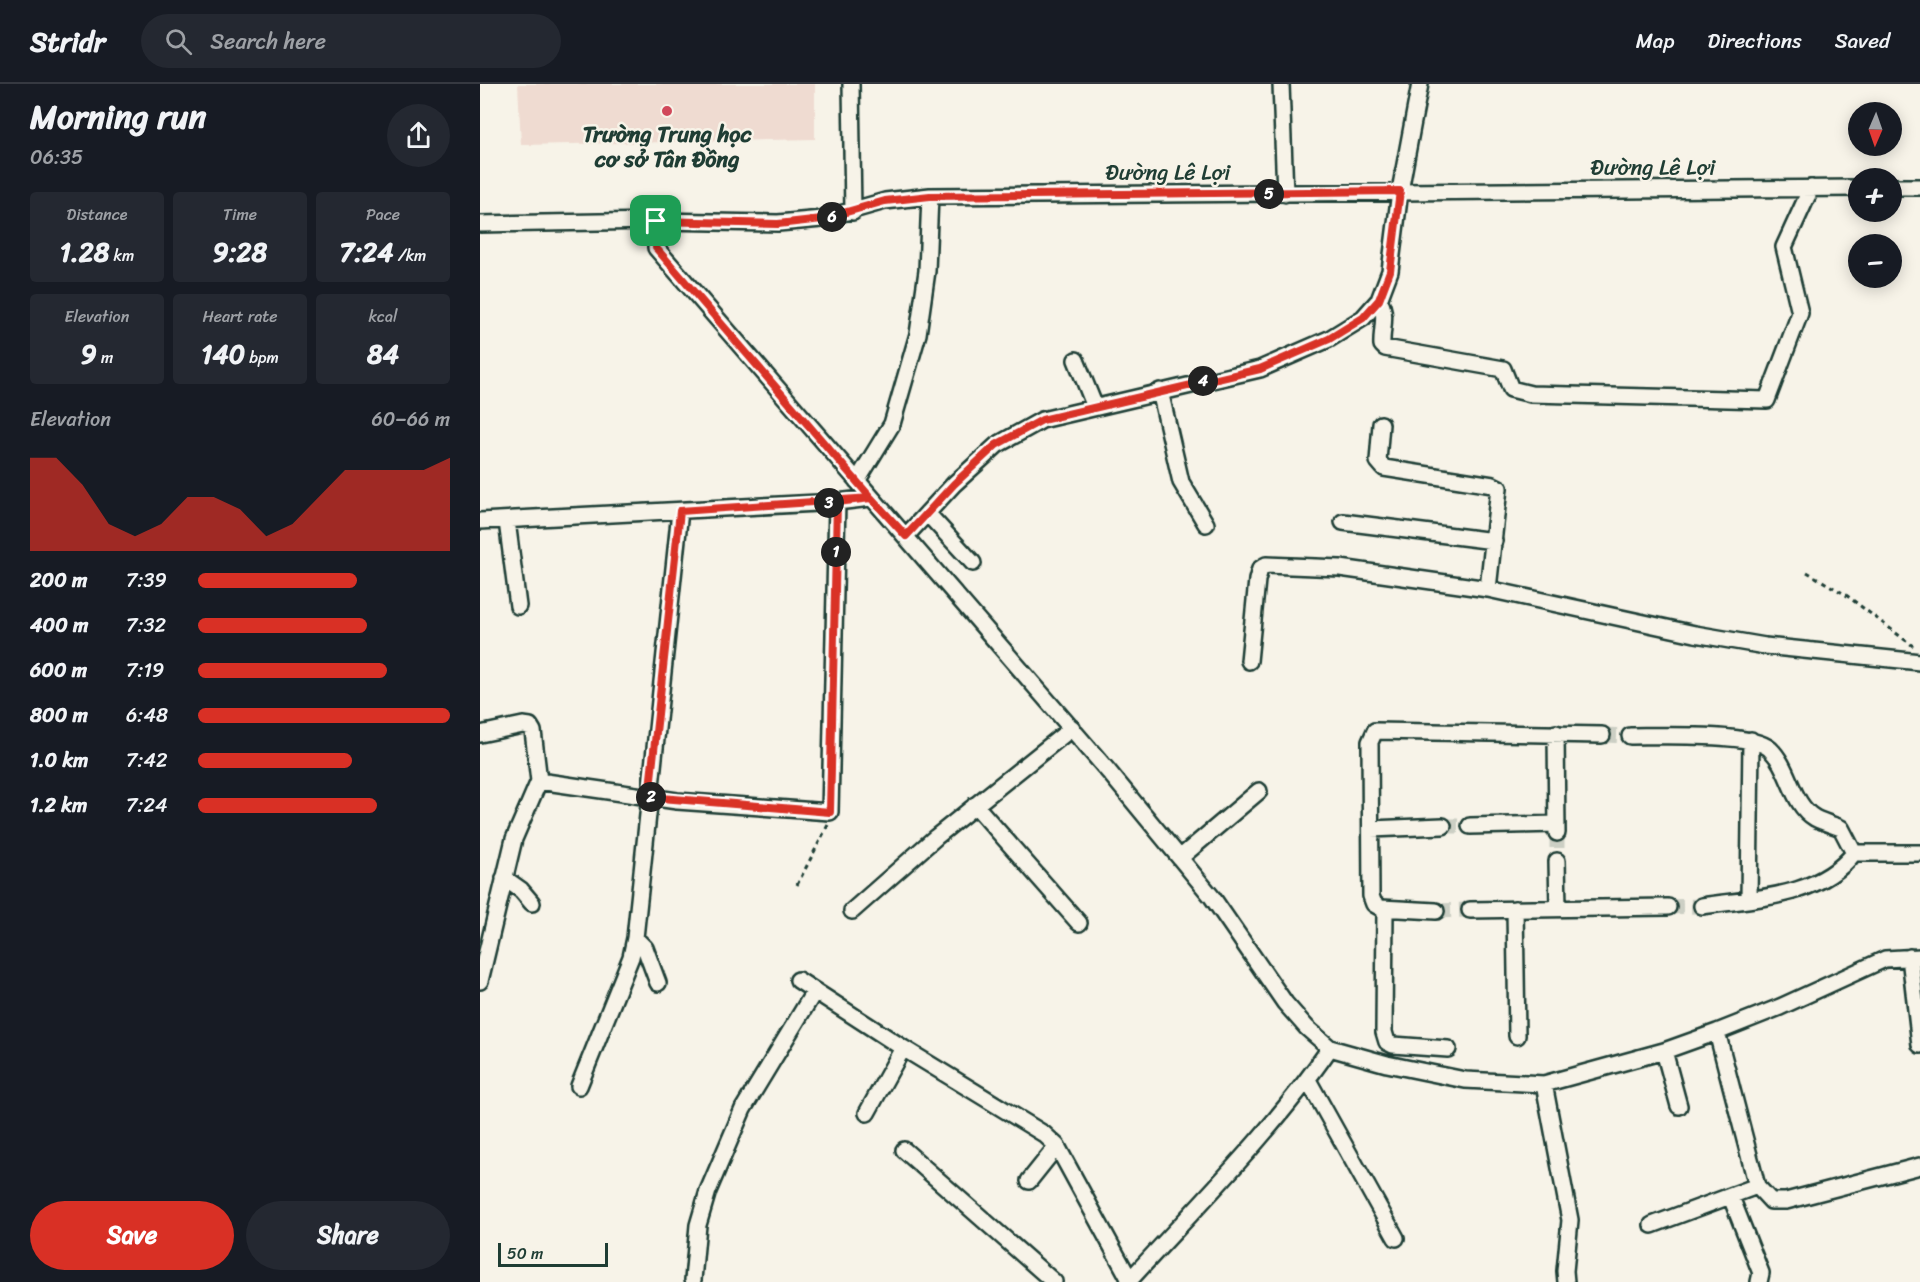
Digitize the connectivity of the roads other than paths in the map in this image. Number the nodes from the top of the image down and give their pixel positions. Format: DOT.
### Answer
graph roads {
  1 [pos="850,84"];
  2 [pos="1281,84"];
  3 [pos="1420,84"];
  4 [pos="1902,187"];
  5 [pos="1920,187"];
  6 [pos="1811,188"];
  7 [pos="1848,188"];
  8 [pos="1400,191"];
  9 [pos="1285,194"];
  10 [pos="930,196"];
  11 [pos="853,212"];
  12 [pos="656,221"];
  13 [pos="480,224"];
  14 [pos="1379,300"];
  15 [pos="1076,360"];
  16 [pos="1160,391"];
  17 [pos="1095,407"];
  18 [pos="1381,424"];
  19 [pos="857,481"];
  20 [pos="871,498"];
  21 [pos="837,502"];
  22 [pos="680,511"];
  23 [pos="927,513"];
  24 [pos="480,521"];
  25 [pos="507,521"];
  26 [pos="1343,522"];
  27 [pos="1206,524"];
  28 [pos="906,536"];
  29 [pos="1494,542"];
  30 [pos="974,563"];
  31 [pos="1488,589"];
  32 [pos="519,606"];
  33 [pos="1917,655"];
  34 [pos="1249,661"];
  35 [pos="1071,728"];
  36 [pos="1556,733"];
  37 [pos="480,734"];
  38 [pos="1602,735"];
  39 [pos="1630,736"];
  40 [pos="1751,740"];
  41 [pos="538,781"];
  42 [pos="1259,790"];
  43 [pos="649,797"];
  44 [pos="975,806"];
  45 [pos="1443,826"];
  46 [pos="1470,826"];
  47 [pos="1371,829"];
  48 [pos="1854,853"];
  49 [pos="1920,853"];
  50 [pos="1181,857"];
  51 [pos="1557,861"];
  52 [pos="504,878"];
  53 [pos="1749,899"];
  54 [pos="532,903"];
  55 [pos="1702,906"];
  56 [pos="1668,907"];
  57 [pos="1385,909"];
  58 [pos="1515,909"];
  59 [pos="1558,909"];
  60 [pos="1436,910"];
  61 [pos="1470,910"];
  62 [pos="852,911"];
  63 [pos="1079,923"];
  64 [pos="635,938"];
  65 [pos="1915,957"];
  66 [pos="798,980"];
  67 [pos="480,981"];
  68 [pos="658,983"];
  69 [pos="814,992"];
  70 [pos="1717,1032"];
  71 [pos="1517,1036"];
  72 [pos="1920,1045"];
  73 [pos="903,1048"];
  74 [pos="1330,1048"];
  75 [pos="1448,1049"];
  76 [pos="1664,1051"];
  77 [pos="1308,1080"];
  78 [pos="1544,1084"];
  79 [pos="579,1086"];
  80 [pos="1679,1106"];
  81 [pos="867,1113"];
  82 [pos="1057,1146"];
  83 [pos="904,1150"];
  84 [pos="1920,1166"];
  85 [pos="1029,1181"];
  86 [pos="1757,1186"];
  87 [pos="1731,1197"];
  88 [pos="1652,1225"];
  89 [pos="1396,1238"];
  90 [pos="1565,1277"];
  91 [pos="693,1280"];
  92 [pos="1129,1281"];
  93 [pos="1054,1282"];
  94 [pos="1552,1282"];
  95 [pos="1759,1282"];
  1 -- 11 [label="street"];
  2 -- 9 [label="street"];
  3 -- 8 [label="street"];
  4 -- 5 [label="street"];
  6 -- 7 [label="street, Đường Lê Lợi"];
  6 -- 8 [label="street, Đường Lê Lợi"];
  6 -- 14 [label="street"];
  8 -- 9 [label="street, Đường Lê Lợi"];
  8 -- 14 [label="street"];
  9 -- 10 [label="street, Đường Lê Lợi"];
  10 -- 11 [label="street, Đường Lê Lợi"];
  10 -- 19 [label="street"];
  11 -- 12 [label="street, Đường Lê Lợi"];
  12 -- 13 [label="street, Đường Lê Lợi"];
  12 -- 19 [label="street"];
  14 -- 16 [label="street"];
  15 -- 17 [label="street"];
  16 -- 17 [label="street"];
  16 -- 27 [label="street"];
  17 -- 23 [label="street"];
  18 -- 29 [label="street"];
  19 -- 20 [label="street"];
  20 -- 21 [label="street"];
  20 -- 28 [label="street"];
  21 -- 22 [label="street"];
  21 -- 43 [label="street"];
  22 -- 25 [label="street"];
  22 -- 43 [label="street"];
  23 -- 28 [label="street"];
  23 -- 30 [label="street"];
  24 -- 25 [label="street"];
  25 -- 32 [label="street"];
  26 -- 29 [label="street"];
  28 -- 35 [label="street"];
  29 -- 31 [label="street"];
  31 -- 33 [label="street"];
  31 -- 34 [label="street"];
  35 -- 44 [label="street"];
  35 -- 50 [label="street"];
  36 -- 38 [label="street"];
  36 -- 46 [label="street"];
  36 -- 47 [label="street"];
  37 -- 41 [label="street"];
  39 -- 40 [label="street"];
  40 -- 48 [label="street"];
  40 -- 53 [label="street"];
  41 -- 43 [label="street"];
  41 -- 52 [label="street"];
  42 -- 50 [label="street"];
  43 -- 64 [label="street"];
  44 -- 62 [label="street"];
  44 -- 63 [label="street"];
  45 -- 47 [label="street"];
  47 -- 57 [label="street"];
  48 -- 49 [label="street"];
  48 -- 53 [label="street"];
  50 -- 74 [label="street"];
  51 -- 59 [label="street"];
  52 -- 54 [label="street"];
  52 -- 67 [label="street"];
  53 -- 55 [label="street"];
  56 -- 59 [label="street"];
  57 -- 60 [label="street"];
  57 -- 75 [label="street"];
  58 -- 59 [label="street"];
  58 -- 61 [label="street"];
  58 -- 71 [label="street"];
  64 -- 68 [label="street"];
  64 -- 79 [label="street"];
  65 -- 70 [label="street"];
  65 -- 72 [label="street"];
  66 -- 69 [label="street"];
  69 -- 73 [label="street"];
  69 -- 91 [label="street"];
  70 -- 76 [label="street"];
  70 -- 86 [label="street"];
  73 -- 81 [label="street"];
  73 -- 82 [label="street"];
  74 -- 77 [label="street"];
  74 -- 78 [label="street"];
  76 -- 78 [label="street"];
  76 -- 80 [label="street"];
  77 -- 89 [label="street"];
  77 -- 92 [label="street"];
  78 -- 90 [label="street"];
  82 -- 85 [label="street"];
  82 -- 92 [label="street"];
  83 -- 93 [label="street"];
  84 -- 86 [label="street"];
  86 -- 87 [label="street"];
  87 -- 88 [label="street"];
  87 -- 95 [label="street"];
  90 -- 94 [label="street"];
}
